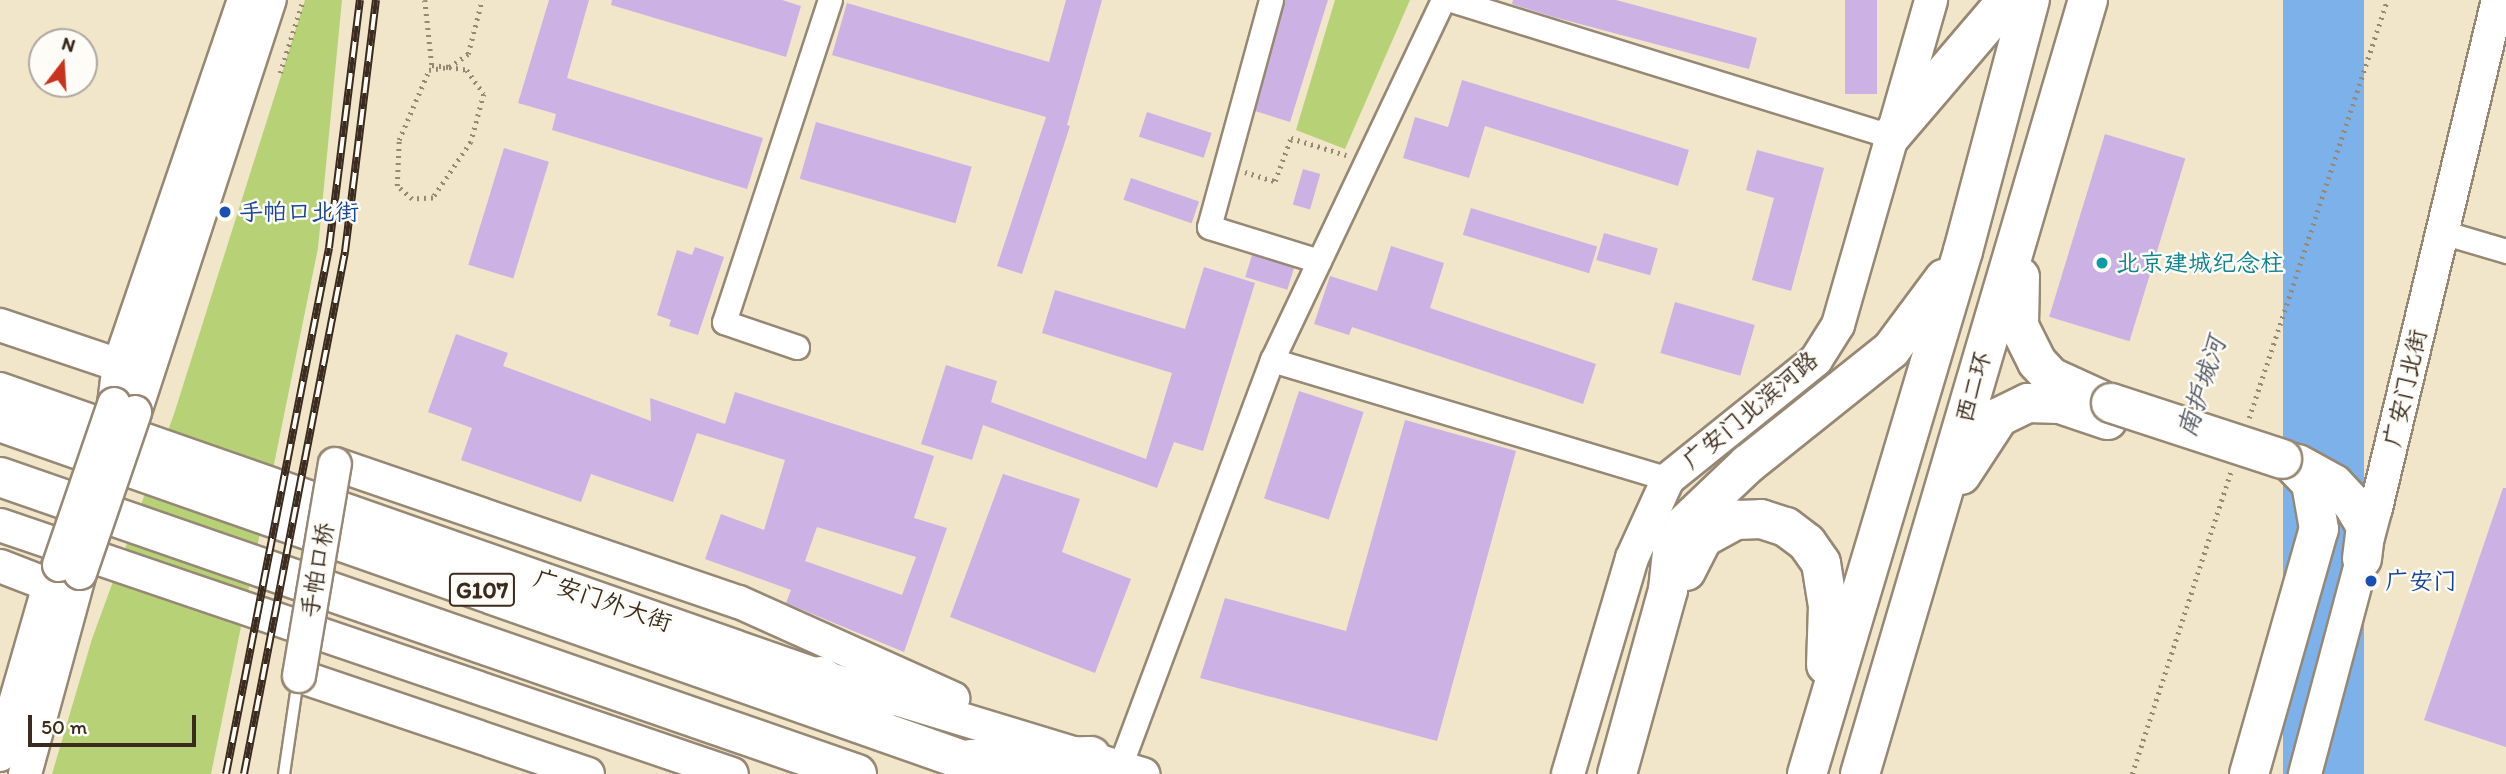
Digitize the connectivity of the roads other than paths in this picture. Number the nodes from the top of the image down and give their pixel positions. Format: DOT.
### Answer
graph roads {
  1 [pos="244,0"];
  2 [pos="270,0"];
  3 [pos="830,0"];
  4 [pos="1271,0"];
  5 [pos="1443,0"];
  6 [pos="1451,0"];
  7 [pos="1931,0"];
  8 [pos="2007,0"];
  9 [pos="2030,0"];
  10 [pos="2088,0"];
  11 [pos="2498,0"];
  12 [pos="1891,136"];
  13 [pos="2033,179"];
  14 [pos="2441,232"];
  15 [pos="1963,251"];
  16 [pos="2506,251"];
  17 [pos="1319,261"];
  18 [pos="0,325"];
  19 [pos="797,347"];
  20 [pos="1272,360"];
  21 [pos="132,369"];
  22 [pos="0,389"];
  23 [pos="2109,412"];
  24 [pos="0,422"];
  25 [pos="2283,466"];
  26 [pos="0,477"];
  27 [pos="1668,479"];
  28 [pos="0,525"];
  29 [pos="2362,559"];
  30 [pos="0,566"];
  31 [pos="62,574"];
  32 [pos="1917,584"];
  33 [pos="1668,590"];
  34 [pos="299,676"];
  35 [pos="820,676"];
  36 [pos="1825,716"];
  37 [pos="923,744"];
  38 [pos="776,745"];
  39 [pos="0,755"];
  40 [pos="965,760"];
  41 [pos="1103,760"];
  42 [pos="25,774"];
  43 [pos="284,774"];
  44 [pos="588,774"];
  45 [pos="732,774"];
  46 [pos="801,774"];
  47 [pos="857,774"];
  48 [pos="1003,774"];
  49 [pos="1568,774"];
  50 [pos="1617,774"];
  51 [pos="1807,774"];
  52 [pos="1860,774"];
  53 [pos="2234,774"];
  54 [pos="2249,774"];
  55 [pos="2305,774"];
  1 -- 21 [label="street"];
  2 -- 21 [label="street"];
  3 -- 19 [label="street"];
  4 -- 17 [label="street"];
  5 -- 17 [label="street"];
  6 -- 12 [label="street"];
  7 -- 12 [label="street, 广安门北滨河路"];
  8 -- 12 [label="highway"];
  9 -- 15 [label="highway, 西二环"];
  10 -- 13 [label="highway, 西二环"];
  11 -- 14 [label="street, 广安门北街"];
  12 -- 27 [label="street, 广安门北滨河路"];
  13 -- 23 [label="highway"];
  13 -- 32 [label="highway, 西二环"];
  14 -- 16 [label="street"];
  14 -- 29 [label="street, 广安门北街"];
  15 -- 33 [label="highway"];
  15 -- 36 [label="highway, 西二环"];
  17 -- 20 [label="street"];
  18 -- 21 [label="street"];
  20 -- 27 [label="street"];
  20 -- 41 [label="street"];
  21 -- 31 [label="street, bridge"];
  22 -- 35 [label="street, 广安门外大街"];
  23 -- 25 [label="highway"];
  23 -- 32 [label="highway"];
  24 -- 37 [label="highway, 广安门外大街 / G107"];
  25 -- 29 [label="highway"];
  25 -- 53 [label="highway"];
  25 -- 54 [label="highway"];
  26 -- 38 [label="highway, G107"];
  27 -- 49 [label="street, 广安门北滨河路"];
  28 -- 45 [label="street"];
  29 -- 55 [label="street, 广安门北街"];
  30 -- 31 [label="street"];
  31 -- 39 [label="street"];
  31 -- 42 [label="street"];
  32 -- 52 [label="highway, 西二环"];
  33 -- 36 [label="highway"];
  33 -- 50 [label="highway"];
  34 -- 41 [label="street, 手帕口桥, bridge"];
  34 -- 43 [label="lane"];
  34 -- 44 [label="street"];
  35 -- 37 [label="highway"];
  35 -- 41 [label="street, 广安门外大街"];
  36 -- 51 [label="highway, 西二环"];
  37 -- 40 [label="highway, 广安门外大街 / G107"];
  38 -- 46 [label="highway"];
  38 -- 47 [label="highway, G107"];
  40 -- 41 [label="highway"];
  40 -- 48 [label="highway, 广安门外大街 / G107"];
}
